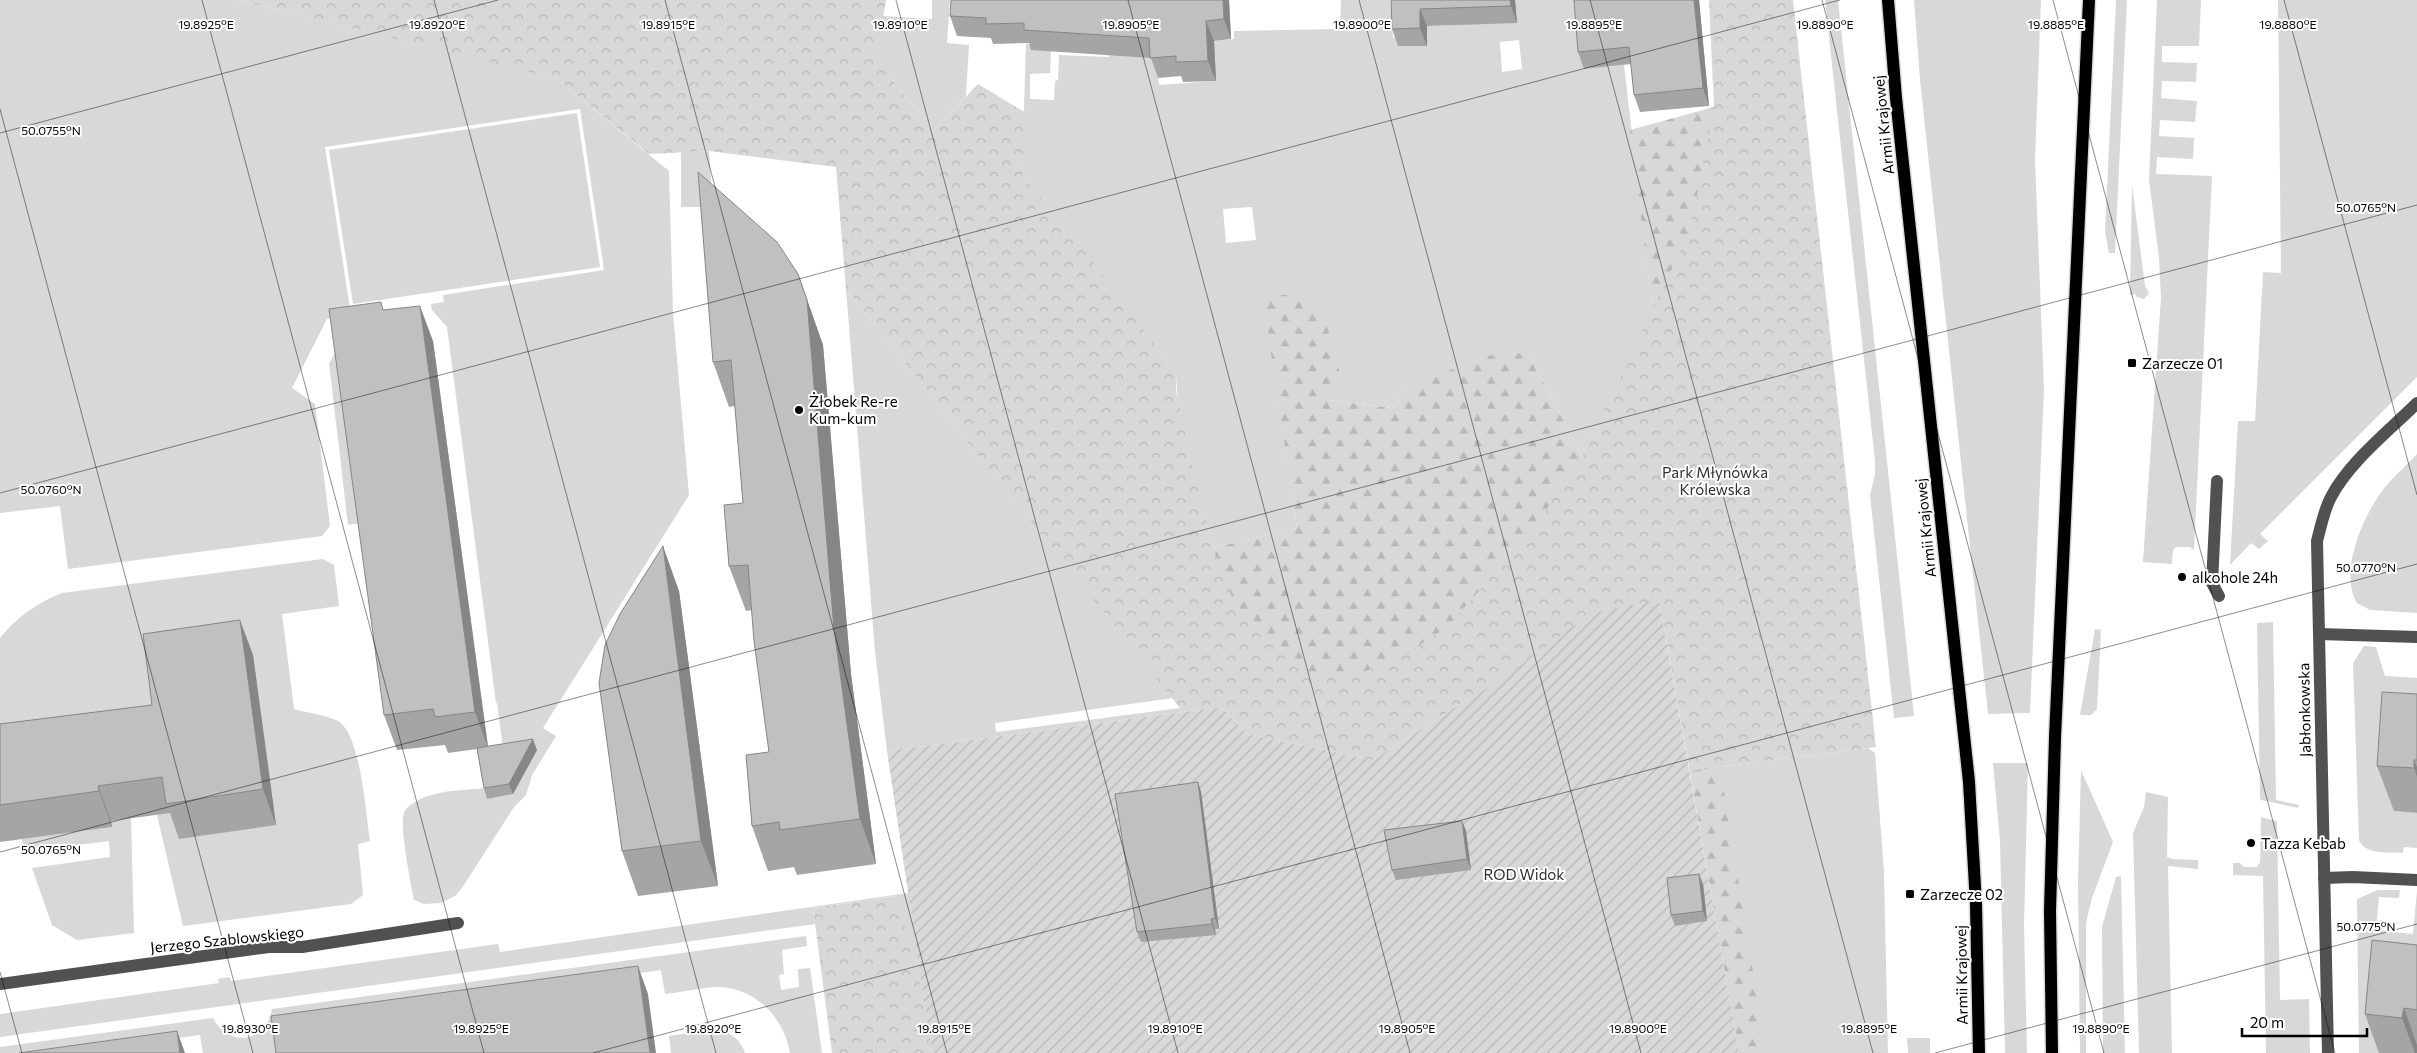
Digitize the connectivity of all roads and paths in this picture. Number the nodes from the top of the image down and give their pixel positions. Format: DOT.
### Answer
graph roads {
  1 [pos="1878,0"];
  2 [pos="1888,0"];
  3 [pos="2090,0"];
  4 [pos="1889,24"];
  5 [pos="2417,403"];
  6 [pos="2217,481"];
  7 [pos="2219,596"];
  8 [pos="2319,634"];
  9 [pos="2417,637"];
  10 [pos="2324,878"];
  11 [pos="2417,880"];
  12 [pos="458,923"];
  13 [pos="0,984"];
  14 [pos="1979,1053"];
  15 [pos="2052,1053"];
  16 [pos="2328,1053"];
  1 -- 4 [label="main road"];
  2 -- 4 [label="main road, Armii Krajowej"];
  3 -- 15 [label="main road"];
  4 -- 14 [label="main road, Armii Krajowej"];
  5 -- 8 [label="street, Jabłonkowska"];
  6 -- 7 [label="street"];
  8 -- 9 [label="street"];
  8 -- 10 [label="street, Jabłonkowska"];
  10 -- 11 [label="street"];
  10 -- 16 [label="street, Jabłonkowska"];
  12 -- 13 [label="street, Jerzego Szablowskiego"];
}
